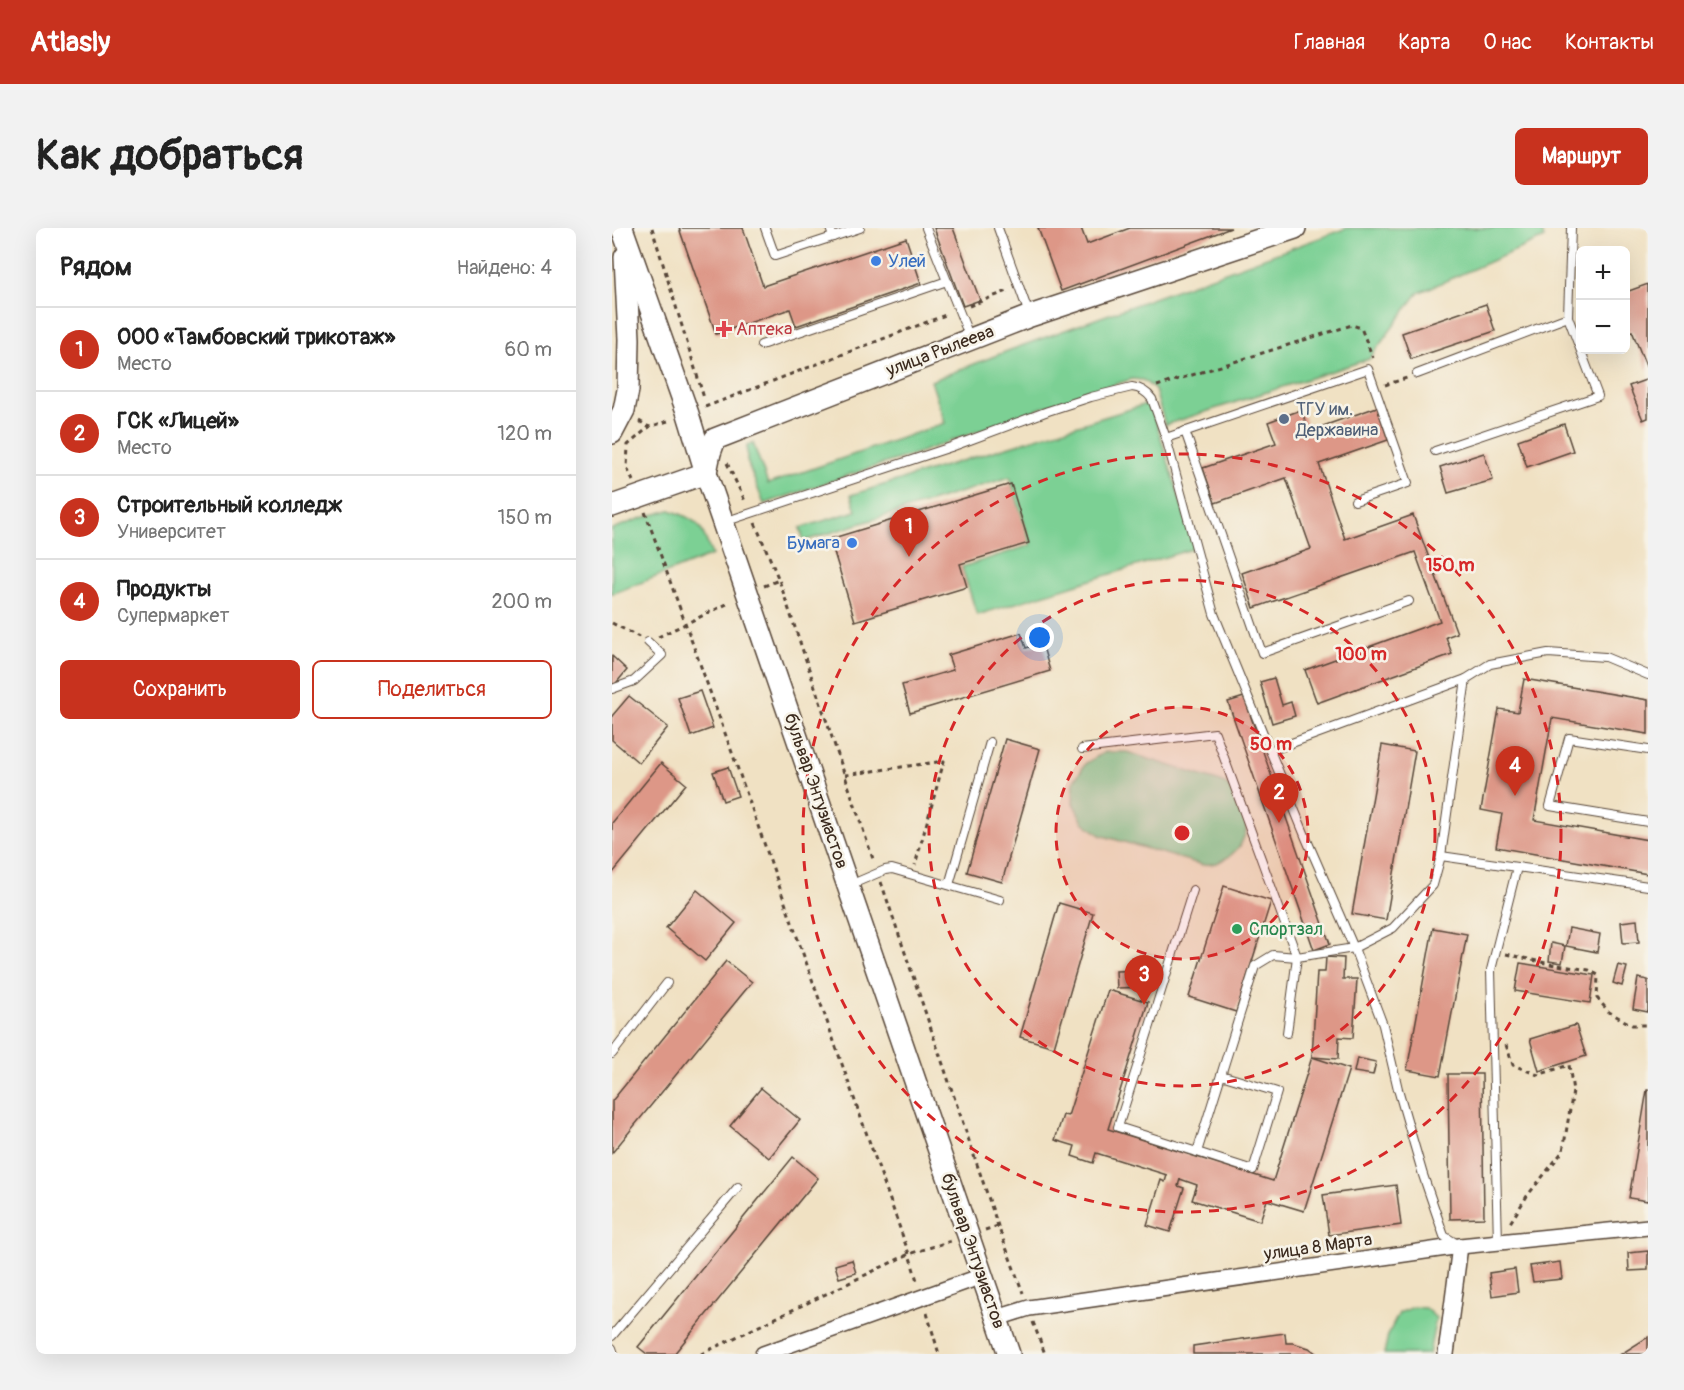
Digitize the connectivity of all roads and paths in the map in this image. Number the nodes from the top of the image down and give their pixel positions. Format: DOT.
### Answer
graph roads {
  1 [pos="652,228"];
  2 [pos="765,228"];
  3 [pos="830,228"];
  4 [pos="860,228"];
  5 [pos="926,228"];
  6 [pos="998,228"];
  7 [pos="1295,228"];
  8 [pos="1571,228"];
  9 [pos="623,230"];
  10 [pos="833,237"];
  11 [pos="947,281"];
  12 [pos="1030,316"];
  13 [pos="1568,317"];
  14 [pos="971,339"];
  15 [pos="761,345"];
  16 [pos="1377,367"];
  17 [pos="1418,374"];
  18 [pos="1384,385"];
  19 [pos="1144,390"];
  20 [pos="624,410"];
  21 [pos="688,414"];
  22 [pos="649,428"];
  23 [pos="1185,431"];
  24 [pos="612,433"];
  25 [pos="1166,438"];
  26 [pos="715,439"];
  27 [pos="1435,451"];
  28 [pos="706,473"];
  29 [pos="639,496"];
  30 [pos="1355,501"];
  31 [pos="612,506"];
  32 [pos="751,513"];
  33 [pos="723,522"];
  34 [pos="778,580"];
  35 [pos="748,594"];
  36 [pos="1409,601"];
  37 [pos="612,623"];
  38 [pos="684,625"];
  39 [pos="648,642"];
  40 [pos="1648,675"];
  41 [pos="1466,679"];
  42 [pos="612,689"];
  43 [pos="990,742"];
  44 [pos="1082,749"];
  45 [pos="1648,750"];
  46 [pos="1270,751"];
  47 [pos="845,775"];
  48 [pos="1648,822"];
  49 [pos="1442,856"];
  50 [pos="1516,867"];
  51 [pos="878,873"];
  52 [pos="912,875"];
  53 [pos="949,885"];
  54 [pos="848,886"];
  55 [pos="1648,886"];
  56 [pos="1193,890"];
  57 [pos="1000,900"];
  58 [pos="1354,948"];
  59 [pos="1495,952"];
  60 [pos="1297,957"];
  61 [pos="667,983"];
  62 [pos="1648,1025"];
  63 [pos="1287,1033"];
  64 [pos="1504,1039"];
  65 [pos="612,1054"];
  66 [pos="1221,1075"];
  67 [pos="1197,1152"];
  68 [pos="738,1187"];
  69 [pos="998,1226"];
  70 [pos="1648,1227"];
  71 [pos="968,1235"];
  72 [pos="1498,1242"];
  73 [pos="1460,1246"];
  74 [pos="909,1254"];
  75 [pos="982,1276"];
  76 [pos="922,1297"];
  77 [pos="1029,1308"];
  78 [pos="997,1318"];
  79 [pos="612,1336"];
  80 [pos="612,1348"];
  81 [pos="614,1354"];
  82 [pos="701,1354"];
  83 [pos="763,1354"];
  84 [pos="939,1354"];
  85 [pos="1009,1354"];
  86 [pos="1045,1354"];
  87 [pos="1446,1354"];
  1 -- 21 [label="path"];
  2 -- 10 [label="lane"];
  3 -- 10 [label="lane"];
  4 -- 10 [label="lane"];
  5 -- 11 [label="lane"];
  6 -- 12 [label="lane"];
  7 -- 12 [label="main road, улица Рылеева"];
  8 -- 13 [label="lane"];
  9 -- 20 [label="main road"];
  9 -- 21 [label="main road, бульвар Энтузиастов"];
  11 -- 14 [label="lane"];
  11 -- 15 [label="lane"];
  12 -- 14 [label="main road, улица Рылеева"];
  13 -- 17 [label="lane"];
  13 -- 27 [label="lane"];
  14 -- 26 [label="main road, улица Рылеева"];
  16 -- 19 [label="path"];
  17 -- 18 [label="path"];
  19 -- 25 [label="lane"];
  19 -- 32 [label="lane"];
  20 -- 22 [label="path"];
  20 -- 24 [label="main road"];
  21 -- 22 [label="path"];
  21 -- 28 [label="main road, бульвар Энтузиастов"];
  22 -- 29 [label="path"];
  23 -- 25 [label="lane"];
  23 -- 30 [label="lane"];
  23 -- 36 [label="lane"];
  25 -- 46 [label="lane"];
  26 -- 28 [label="main road"];
  26 -- 32 [label="path"];
  28 -- 29 [label="main road"];
  28 -- 33 [label="main road, бульвар Энтузиастов"];
  29 -- 31 [label="main road"];
  29 -- 38 [label="path"];
  32 -- 33 [label="lane"];
  32 -- 34 [label="path"];
  33 -- 35 [label="main road, бульвар Энтузиастов"];
  34 -- 35 [label="path"];
  34 -- 47 [label="path"];
  35 -- 38 [label="path"];
  35 -- 54 [label="main road, бульвар Энтузиастов"];
  37 -- 39 [label="path"];
  38 -- 39 [label="path"];
  38 -- 74 [label="path"];
  39 -- 42 [label="lane"];
  40 -- 41 [label="lane"];
  41 -- 46 [label="lane"];
  41 -- 49 [label="lane"];
  43 -- 53 [label="lane"];
  44 -- 60 [label="lane"];
  45 -- 48 [label="lane"];
  46 -- 58 [label="lane"];
  47 -- 51 [label="path"];
  47 -- 52 [label="path"];
  49 -- 50 [label="lane"];
  49 -- 58 [label="lane"];
  50 -- 55 [label="lane"];
  50 -- 59 [label="lane"];
  51 -- 52 [label="lane"];
  51 -- 54 [label="lane"];
  51 -- 69 [label="path"];
  52 -- 53 [label="lane"];
  53 -- 57 [label="lane"];
  54 -- 71 [label="main road, бульвар Энтузиастов"];
  56 -- 67 [label="lane"];
  58 -- 60 [label="lane"];
  58 -- 73 [label="lane"];
  59 -- 62 [label="path"];
  59 -- 72 [label="lane"];
  60 -- 63 [label="lane"];
  60 -- 66 [label="lane"];
  61 -- 65 [label="lane"];
  64 -- 72 [label="path"];
  66 -- 67 [label="lane"];
  66 -- 67 [label="lane"];
  68 -- 79 [label="lane"];
  69 -- 71 [label="path"];
  69 -- 77 [label="path"];
  70 -- 72 [label="street, улица 8 Марта"];
  71 -- 74 [label="path"];
  71 -- 75 [label="main road, бульвар Энтузиастов"];
  72 -- 73 [label="street, улица 8 Марта"];
  73 -- 77 [label="street, улица 8 Марта"];
  73 -- 87 [label="street"];
  74 -- 76 [label="path"];
  74 -- 82 [label="path"];
  75 -- 76 [label="street"];
  75 -- 78 [label="main road, бульвар Энтузиастов"];
  76 -- 83 [label="street"];
  76 -- 84 [label="path"];
  77 -- 78 [label="street, улица 8 Марта"];
  77 -- 86 [label="path"];
  78 -- 85 [label="main road, бульвар Энтузиастов"];
  80 -- 81 [label="lane"];
}
